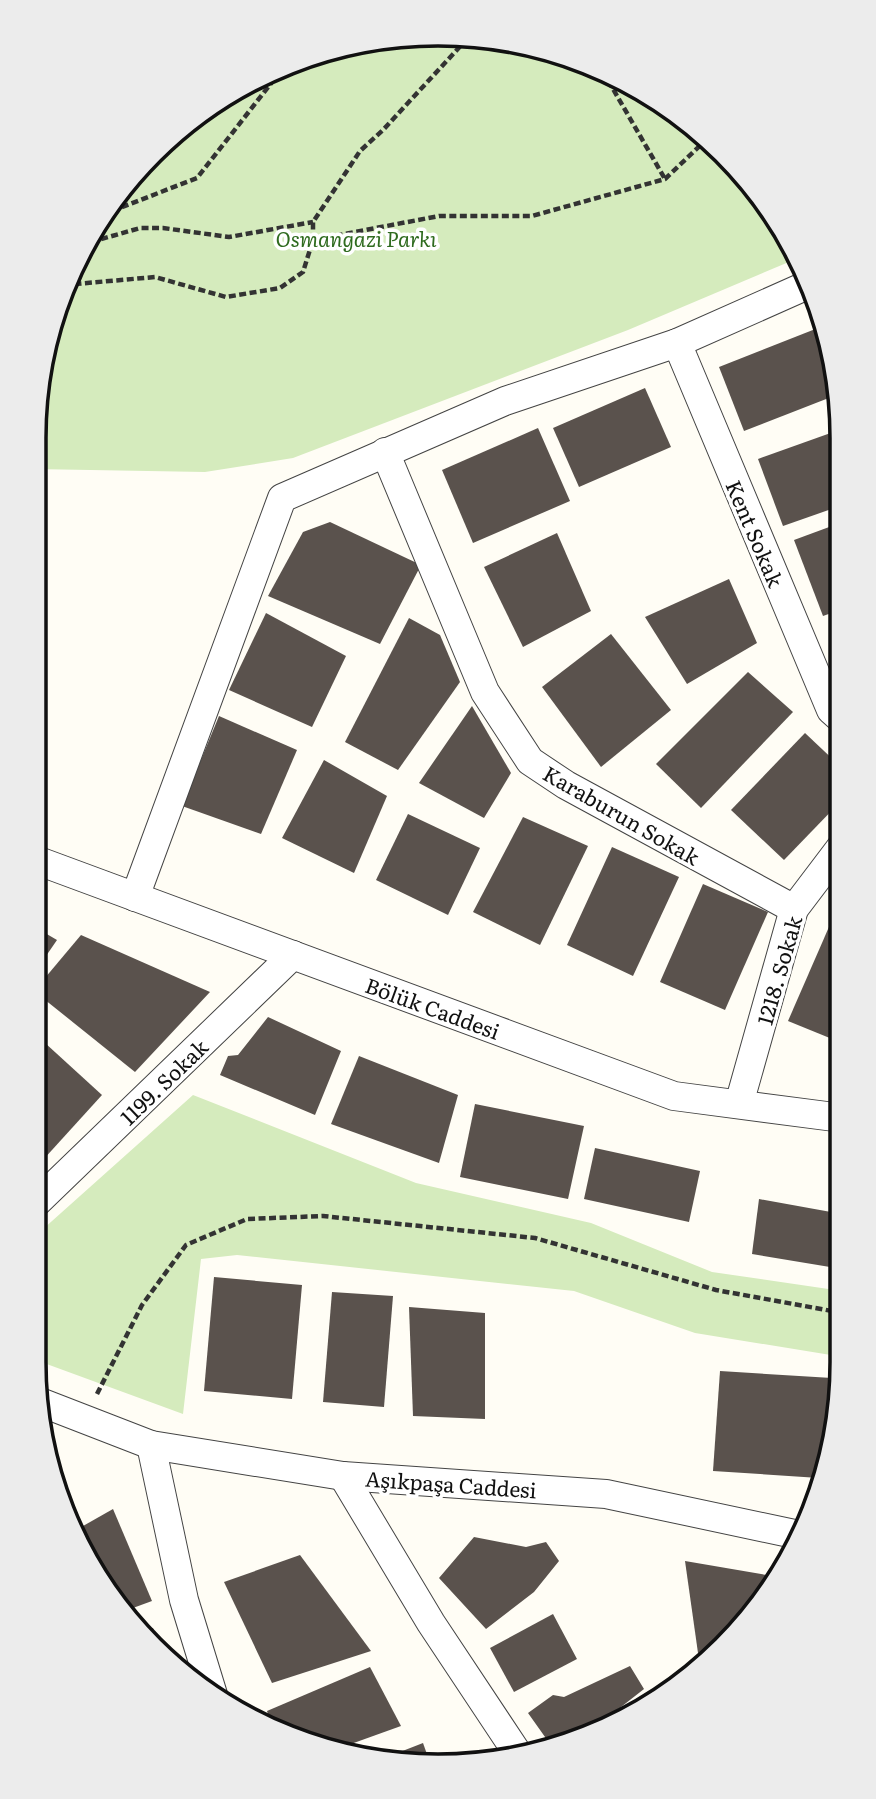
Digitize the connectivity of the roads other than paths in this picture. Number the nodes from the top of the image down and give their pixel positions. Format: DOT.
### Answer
graph roads {
  1 [pos="801,288"];
  2 [pos="677,343"];
  3 [pos="385,452"];
  4 [pos="830,708"];
  5 [pos="830,861"];
  6 [pos="46,864"];
  7 [pos="135,897"];
  8 [pos="794,909"];
  9 [pos="293,955"];
  10 [pos="739,1104"];
  11 [pos="830,1116"];
  12 [pos="46,1193"];
  13 [pos="48,1405"];
  14 [pos="151,1445"];
  15 [pos="343,1476"];
  16 [pos="791,1533"];
  17 [pos="208,1678"];
  18 [pos="513,1746"];
  1 -- 2 [label="street"];
  2 -- 3 [label="street"];
  2 -- 4 [label="street, Kent Sokak"];
  3 -- 7 [label="street"];
  3 -- 8 [label="street, Karaburun Sokak"];
  5 -- 8 [label="street, 1218. Sokak"];
  6 -- 7 [label="street, Bölük Caddesi"];
  7 -- 9 [label="street, Bölük Caddesi"];
  8 -- 10 [label="street, 1218. Sokak"];
  9 -- 10 [label="street, Bölük Caddesi"];
  9 -- 12 [label="street, 1199. Sokak"];
  10 -- 11 [label="street, Bölük Caddesi"];
  13 -- 14 [label="street"];
  14 -- 15 [label="street"];
  14 -- 17 [label="street"];
  15 -- 16 [label="street, Aşıkpaşa Caddesi"];
  15 -- 18 [label="street, Aşıkpaşa Caddesi"];
}
